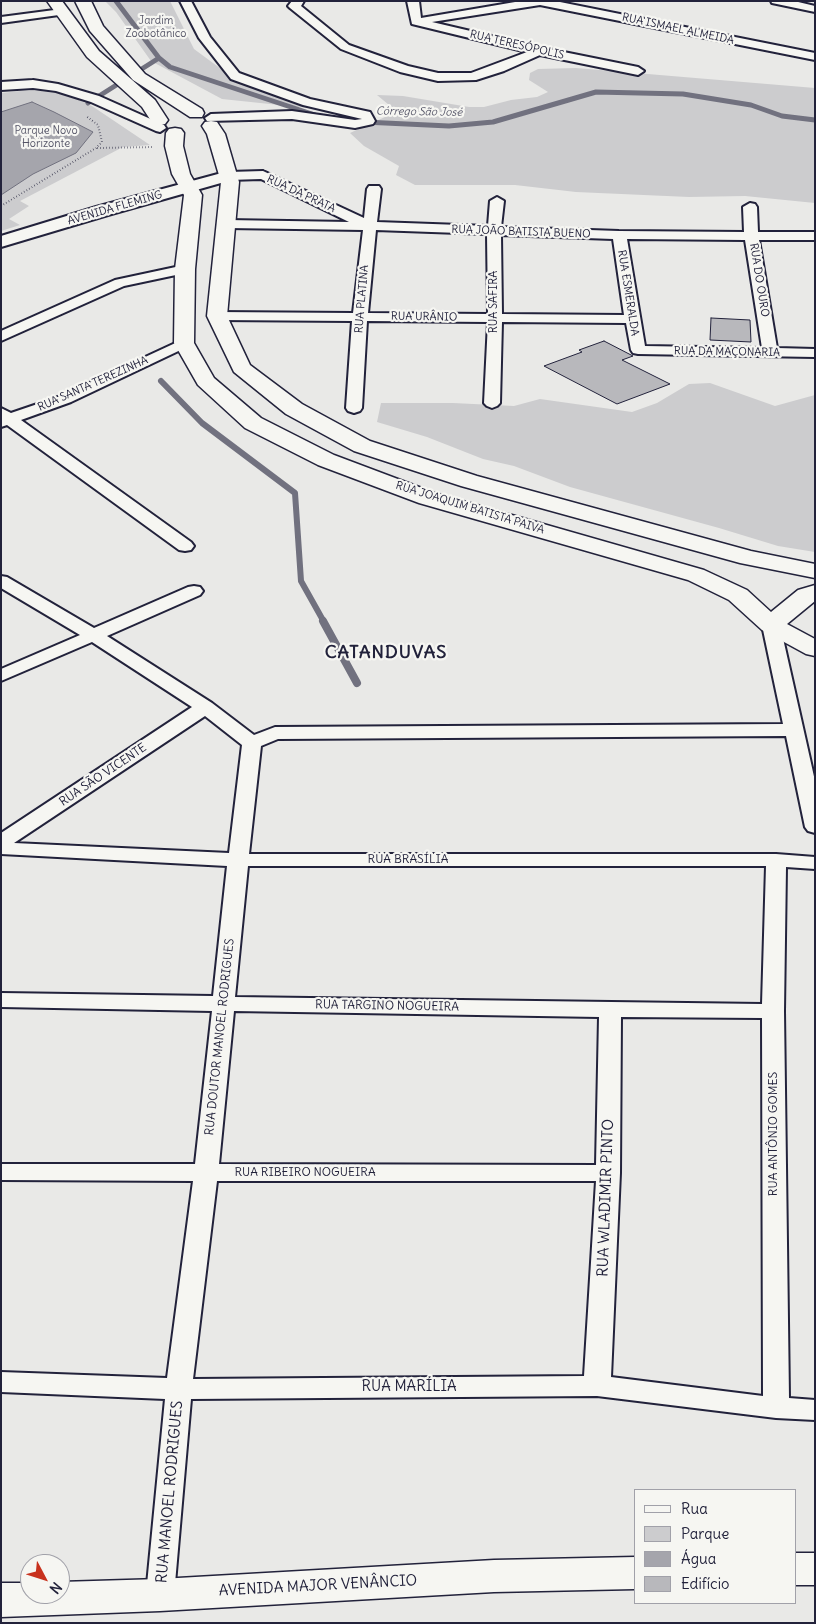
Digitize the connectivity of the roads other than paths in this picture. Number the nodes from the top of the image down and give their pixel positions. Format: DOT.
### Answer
graph roads {
  1 [pos="83,1"];
  2 [pos="185,1"];
  3 [pos="299,1"];
  4 [pos="413,1"];
  5 [pos="543,1"];
  6 [pos="776,1"];
  7 [pos="58,7"];
  8 [pos="815,9"];
  9 [pos="1,20"];
  10 [pos="416,22"];
  11 [pos="539,51"];
  12 [pos="815,57"];
  13 [pos="638,71"];
  14 [pos="1,86"];
  15 [pos="186,127"];
  16 [pos="229,176"];
  17 [pos="187,187"];
  18 [pos="374,189"];
  19 [pos="497,201"];
  20 [pos="750,207"];
  21 [pos="227,224"];
  22 [pos="369,226"];
  23 [pos="494,232"];
  24 [pos="619,235"];
  25 [pos="751,235"];
  26 [pos="815,236"];
  27 [pos="1,242"];
  28 [pos="185,269"];
  29 [pos="217,316"];
  30 [pos="360,316"];
  31 [pos="495,318"];
  32 [pos="632,319"];
  33 [pos="1,337"];
  34 [pos="184,343"];
  35 [pos="638,350"];
  36 [pos="770,352"];
  37 [pos="815,353"];
  38 [pos="492,403"];
  39 [pos="354,408"];
  40 [pos="4,418"];
  41 [pos="185,546"];
  42 [pos="815,571"];
  43 [pos="1,581"];
  44 [pos="194,591"];
  45 [pos="815,592"];
  46 [pos="772,624"];
  47 [pos="93,635"];
  48 [pos="815,649"];
  49 [pos="1,676"];
  50 [pos="205,707"];
  51 [pos="795,730"];
  52 [pos="252,742"];
  53 [pos="815,827"];
  54 [pos="1,842"];
  55 [pos="1,848"];
  56 [pos="238,860"];
  57 [pos="776,860"];
  58 [pos="815,863"];
  59 [pos="1,1000"];
  60 [pos="225,1002"];
  61 [pos="610,1010"];
  62 [pos="773,1011"];
  63 [pos="1,1172"];
  64 [pos="206,1173"];
  65 [pos="608,1173"];
  66 [pos="1,1382"];
  67 [pos="597,1386"];
  68 [pos="179,1389"];
  69 [pos="776,1408"];
  70 [pos="815,1410"];
  71 [pos="796,1569"];
  72 [pos="815,1569"];
  73 [pos="634,1573"];
  74 [pos="160,1595"];
  75 [pos="1,1600"];
  1 -- 15 [label="main road"];
  2 -- 15 [label="street"];
  3 -- 11 [label="street"];
  4 -- 10 [label="street"];
  5 -- 10 [label="street"];
  5 -- 12 [label="street, RUA ISMAEL ALMEIDA"];
  6 -- 8 [label="street"];
  7 -- 9 [label="street"];
  7 -- 15 [label="main road, RUA JOAQUIM BATISTA PAIVA"];
  10 -- 11 [label="street, RUA TERESÓPOLIS"];
  11 -- 13 [label="street, RUA TERESÓPOLIS"];
  14 -- 15 [label="street"];
  15 -- 16 [label="main road, RUA JOAQUIM BATISTA PAIVA"];
  15 -- 17 [label="main road, RUA JOAQUIM BATISTA PAIVA"];
  16 -- 17 [label="street, AVENIDA FLEMING"];
  16 -- 21 [label="main road, RUA JOAQUIM BATISTA PAIVA"];
  16 -- 22 [label="street, RUA DA PRATA"];
  17 -- 27 [label="street, AVENIDA FLEMING"];
  17 -- 28 [label="main road, RUA JOAQUIM BATISTA PAIVA"];
  18 -- 22 [label="street, RUA PLATINA"];
  19 -- 23 [label="street, RUA SAFIRA"];
  20 -- 25 [label="street, RUA DO OURO"];
  21 -- 22 [label="street, RUA JOÃO BATISTA BUENO"];
  21 -- 29 [label="main road, RUA JOAQUIM BATISTA PAIVA"];
  22 -- 23 [label="street, RUA JOÃO BATISTA BUENO"];
  22 -- 30 [label="street, RUA PLATINA"];
  23 -- 24 [label="street, RUA JOÃO BATISTA BUENO"];
  23 -- 31 [label="street, RUA SAFIRA"];
  24 -- 25 [label="street, RUA JOÃO BATISTA BUENO"];
  24 -- 32 [label="street, RUA ESMERALDA"];
  25 -- 26 [label="street, RUA JOÃO BATISTA BUENO"];
  25 -- 36 [label="street, RUA DO OURO"];
  28 -- 33 [label="street"];
  28 -- 34 [label="main road, RUA JOAQUIM BATISTA PAIVA"];
  29 -- 30 [label="street, RUA URÂNIO"];
  29 -- 42 [label="main road"];
  30 -- 31 [label="street, RUA URÂNIO"];
  30 -- 39 [label="street, RUA PLATINA"];
  31 -- 32 [label="street, RUA URÂNIO"];
  31 -- 38 [label="street, RUA SAFIRA"];
  32 -- 35 [label="street, RUA ESMERALDA"];
  34 -- 40 [label="street, RUA SANTA TEREZINHA"];
  34 -- 46 [label="main road, RUA JOAQUIM BATISTA PAIVA"];
  35 -- 36 [label="street, RUA DA MAÇONARIA"];
  36 -- 37 [label="street, RUA DA MAÇONARIA"];
  40 -- 41 [label="street"];
  43 -- 47 [label="street"];
  44 -- 47 [label="street"];
  45 -- 46 [label="main road"];
  46 -- 48 [label="main road, RUA JOAQUIM BATISTA PAIVA"];
  46 -- 51 [label="street"];
  47 -- 49 [label="street"];
  47 -- 50 [label="street"];
  50 -- 52 [label="street"];
  50 -- 54 [label="street, RUA SÃO VICENTE"];
  51 -- 52 [label="street"];
  51 -- 53 [label="street"];
  52 -- 56 [label="street, RUA DOUTOR MANOEL RODRIGUES"];
  55 -- 56 [label="street, RUA BRASÍLIA"];
  56 -- 57 [label="street, RUA BRASÍLIA"];
  56 -- 60 [label="street, RUA DOUTOR MANOEL RODRIGUES"];
  57 -- 58 [label="street, RUA BRASÍLIA"];
  57 -- 62 [label="street, RUA ANTÔNIO GOMES"];
  59 -- 60 [label="street, RUA TARGINO NOGUEIRA"];
  60 -- 61 [label="street, RUA TARGINO NOGUEIRA"];
  60 -- 64 [label="street, RUA DOUTOR MANOEL RODRIGUES"];
  61 -- 62 [label="street, RUA TARGINO NOGUEIRA"];
  61 -- 65 [label="street, RUA WLADIMIR PINTO"];
  62 -- 69 [label="street, RUA ANTÔNIO GOMES"];
  63 -- 64 [label="street, RUA RIBEIRO NOGUEIRA"];
  64 -- 65 [label="street, RUA RIBEIRO NOGUEIRA"];
  64 -- 68 [label="street, RUA DOUTOR MANOEL RODRIGUES"];
  65 -- 67 [label="street, RUA WLADIMIR PINTO"];
  66 -- 68 [label="street, RUA MARÍLIA"];
  67 -- 68 [label="street, RUA MARÍLIA"];
  67 -- 69 [label="street, RUA MARÍLIA"];
  68 -- 74 [label="street, RUA MANOEL RODRIGUES"];
  69 -- 70 [label="street, RUA MARÍLIA"];
  71 -- 72 [label="main road"];
  73 -- 74 [label="main road, AVENIDA MAJOR VENÂNCIO"];
  74 -- 75 [label="main road, AVENIDA MAJOR VENÂNCIO"];
}
